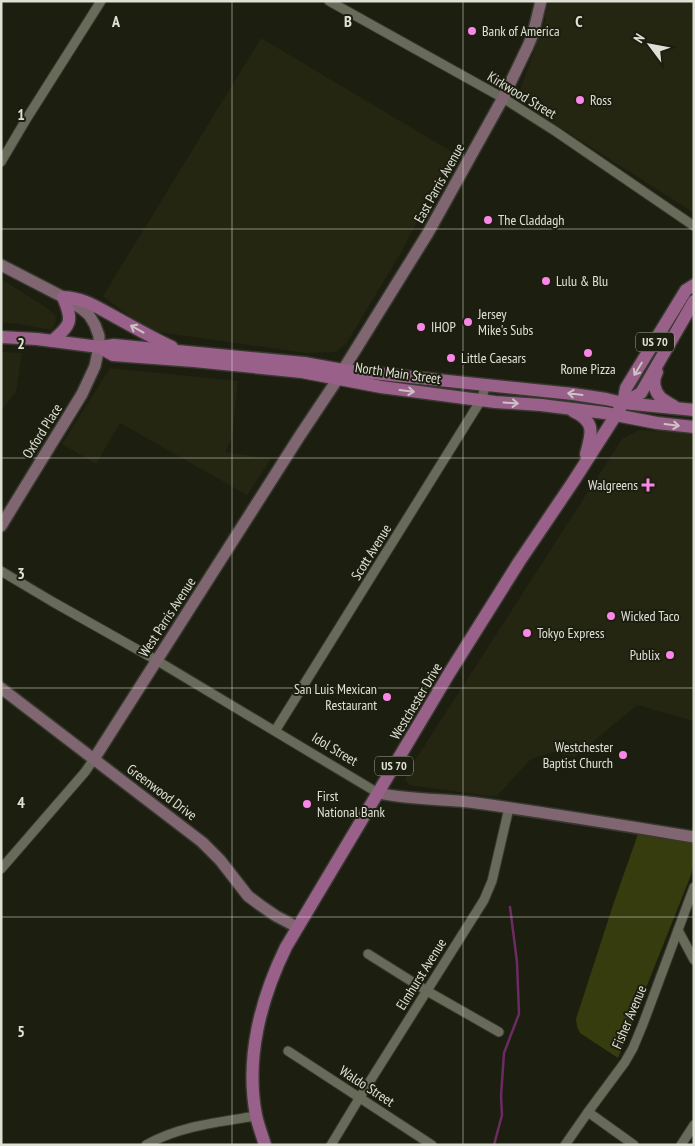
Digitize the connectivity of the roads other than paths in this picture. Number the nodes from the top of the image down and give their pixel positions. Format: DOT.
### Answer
graph roads {
  1 [pos="101,1"];
  2 [pos="329,1"];
  3 [pos="541,1"];
  4 [pos="503,98"];
  5 [pos="1,162"];
  6 [pos="694,226"];
  7 [pos="1,265"];
  8 [pos="694,285"];
  9 [pos="63,296"];
  10 [pos="694,302"];
  11 [pos="1,337"];
  12 [pos="52,341"];
  13 [pos="99,347"];
  14 [pos="181,352"];
  15 [pos="665,352"];
  16 [pos="340,375"];
  17 [pos="486,385"];
  18 [pos="481,400"];
  19 [pos="623,403"];
  20 [pos="677,408"];
  21 [pos="569,409"];
  22 [pos="694,410"];
  23 [pos="616,415"];
  24 [pos="694,426"];
  25 [pos="573,482"];
  26 [pos="1,526"];
  27 [pos="1,571"];
  28 [pos="156,660"];
  29 [pos="1,688"];
  30 [pos="275,731"];
  31 [pos="94,759"];
  32 [pos="378,793"];
  33 [pos="509,808"];
  34 [pos="694,837"];
  35 [pos="1,869"];
  36 [pos="694,887"];
  37 [pos="297,927"];
  38 [pos="678,930"];
  39 [pos="368,954"];
  40 [pos="694,960"];
  41 [pos="427,991"];
  42 [pos="499,1032"];
  43 [pos="288,1051"];
  44 [pos="360,1097"];
  45 [pos="588,1112"];
  46 [pos="256,1116"];
  47 [pos="694,1125"];
  48 [pos="146,1145"];
  49 [pos="265,1145"];
  50 [pos="331,1145"];
  51 [pos="432,1145"];
  52 [pos="565,1145"];
  53 [pos="634,1145"];
  54 [pos="680,1145"];
  1 -- 5 [label="street"];
  2 -- 4 [label="street, Kirkwood Street"];
  3 -- 4 [label="street, East Parris Avenue"];
  4 -- 6 [label="street, Kirkwood Street"];
  4 -- 16 [label="street, East Parris Avenue"];
  7 -- 9 [label="street"];
  8 -- 19 [label="main road, US 70, one-way"];
  9 -- 12 [label="main road"];
  9 -- 13 [label="street"];
  14 -- 9 [label="main road, one-way"];
  10 -- 15 [label="main road, US 70"];
  11 -- 12 [label="main road, North Main Street"];
  12 -- 13 [label="main road, North Main Street"];
  13 -- 14 [label="main road, North Main Street"];
  13 -- 16 [label="main road, North Main Street"];
  13 -- 26 [label="street, Oxford Place"];
  14 -- 16 [label="main road, North Main Street"];
  15 -- 19 [label="main road, US 70"];
  15 -- 20 [label="main road"];
  16 -- 17 [label="main road, North Main Street"];
  16 -- 18 [label="main road, North Main Street, one-way"];
  16 -- 28 [label="street, West Parris Avenue"];
  17 -- 18 [label="street, Scott Avenue"];
  19 -- 17 [label="main road, North Main Street, one-way"];
  18 -- 21 [label="main road, North Main Street, one-way"];
  18 -- 30 [label="street, Scott Avenue"];
  19 -- 20 [label="main road, North Main Street"];
  19 -- 23 [label="main road, Westchester Drive / US 70"];
  20 -- 22 [label="main road, North Main Street"];
  21 -- 23 [label="main road, North Main Street"];
  21 -- 25 [label="main road"];
  23 -- 24 [label="main road, North Main Street, one-way"];
  23 -- 25 [label="main road, Westchester Drive / US 70"];
  25 -- 32 [label="main road, Westchester Drive / US 70"];
  27 -- 28 [label="street, Idol Street"];
  28 -- 30 [label="street, Idol Street"];
  28 -- 31 [label="street, West Parris Avenue"];
  29 -- 31 [label="street, Greenwood Drive"];
  30 -- 32 [label="street, Idol Street"];
  31 -- 35 [label="street, West Parris Avenue"];
  31 -- 37 [label="street, Greenwood Drive"];
  32 -- 33 [label="street, Idol Street"];
  32 -- 37 [label="main road, Westchester Drive / US 70"];
  33 -- 34 [label="street, Idol Street"];
  33 -- 41 [label="street, Elmhurst Avenue"];
  36 -- 38 [label="street, Fisher Avenue"];
  37 -- 46 [label="main road, Westchester Drive / US 70"];
  38 -- 40 [label="street"];
  38 -- 45 [label="street, Fisher Avenue"];
  39 -- 41 [label="street"];
  41 -- 42 [label="street"];
  41 -- 44 [label="street, Elmhurst Avenue"];
  43 -- 44 [label="street, Waldo Street"];
  44 -- 50 [label="street, Elmhurst Avenue"];
  44 -- 51 [label="street, Waldo Street"];
  45 -- 52 [label="street, Fisher Avenue"];
  45 -- 53 [label="street"];
  46 -- 48 [label="street"];
  46 -- 49 [label="main road, Westchester Drive / US 70"];
  47 -- 54 [label="street"];
}
